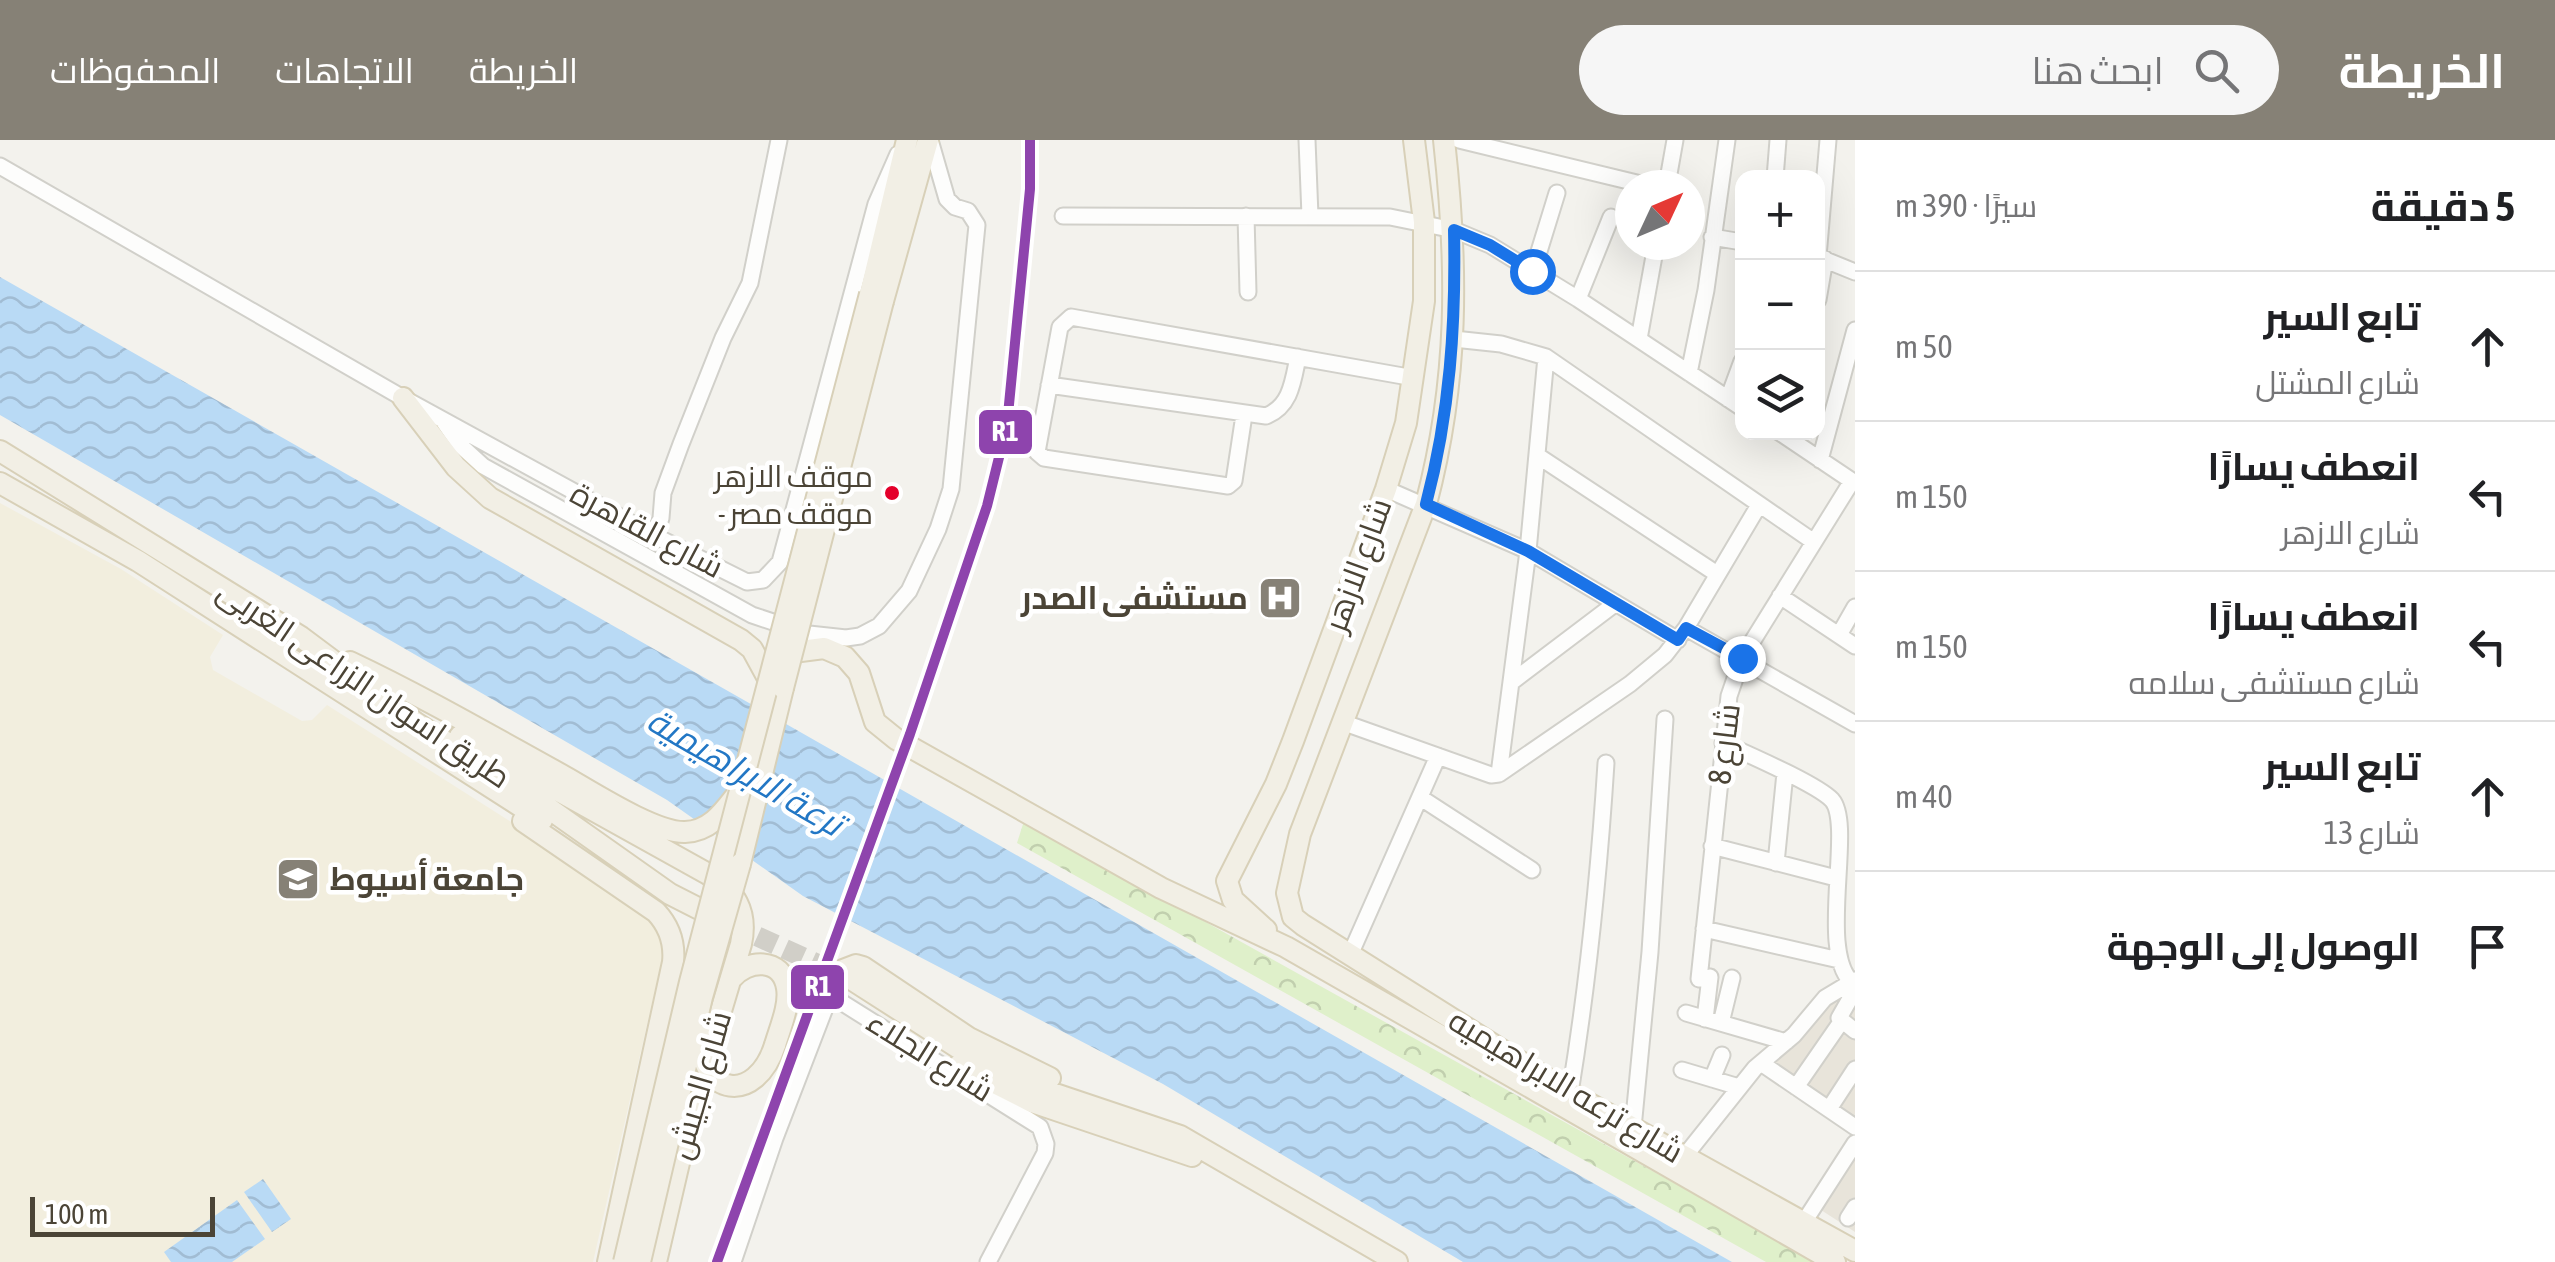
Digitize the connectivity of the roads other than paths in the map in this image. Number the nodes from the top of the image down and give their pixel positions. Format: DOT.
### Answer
graph roads {
  1 [pos="779,140"];
  2 [pos="929,140"];
  3 [pos="1307,140"];
  4 [pos="1414,140"];
  5 [pos="1444,140"];
  6 [pos="1459,140"];
  7 [pos="1675,140"];
  8 [pos="1727,140"];
  9 [pos="1778,140"];
  10 [pos="1828,140"];
  11 [pos="907,141"];
  12 [pos="0,166"];
  13 [pos="1669,170"];
  14 [pos="1775,170"];
  15 [pos="1615,178"];
  16 [pos="1825,184"];
  17 [pos="1557,193"];
  18 [pos="1064,216"];
  19 [pos="1246,216"];
  20 [pos="1310,216"];
  21 [pos="1611,216"];
  22 [pos="1424,222"];
  23 [pos="1454,230"];
  24 [pos="1712,237"];
  25 [pos="1735,241"];
  26 [pos="1653,260"];
  27 [pos="1825,260"];
  28 [pos="1532,271"];
  29 [pos="1855,272"];
  30 [pos="1248,292"];
  31 [pos="877,297"];
  32 [pos="1578,299"];
  33 [pos="1855,330"];
  34 [pos="1454,339"];
  35 [pos="1639,339"];
  36 [pos="1298,357"];
  37 [pos="1546,357"];
  38 [pos="1689,372"];
  39 [pos="1414,378"];
  40 [pos="1049,384"];
  41 [pos="403,398"];
  42 [pos="1735,403"];
  43 [pos="1244,415"];
  44 [pos="441,418"];
  45 [pos="1791,440"];
  46 [pos="0,451"];
  47 [pos="1538,456"];
  48 [pos="1820,460"];
  49 [pos="1854,482"];
  50 [pos="0,483"];
  51 [pos="1386,489"];
  52 [pos="1426,504"];
  53 [pos="1759,505"];
  54 [pos="655,536"];
  55 [pos="1814,542"];
  56 [pos="1528,551"];
  57 [pos="1718,574"];
  58 [pos="1780,596"];
  59 [pos="1616,603"];
  60 [pos="1855,607"];
  61 [pos="1682,634"];
  62 [pos="1839,636"];
  63 [pos="301,637"];
  64 [pos="1855,646"];
  65 [pos="794,652"];
  66 [pos="1742,658"];
  67 [pos="347,670"];
  68 [pos="1513,681"];
  69 [pos="770,682"];
  70 [pos="333,688"];
  71 [pos="1665,719"];
  72 [pos="1342,722"];
  73 [pos="1855,724"];
  74 [pos="1723,743"];
  75 [pos="1438,756"];
  76 [pos="1606,763"];
  77 [pos="1499,774"];
  78 [pos="1785,774"];
  79 [pos="742,787"];
  80 [pos="1421,798"];
  81 [pos="1712,846"];
  82 [pos="1776,862"];
  83 [pos="1532,870"];
  84 [pos="1836,878"];
  85 [pos="1288,906"];
  86 [pos="729,921"];
  87 [pos="1704,929"];
  88 [pos="1286,947"];
  89 [pos="1350,956"];
  90 [pos="1839,960"];
  91 [pos="1732,978"];
  92 [pos="731,979"];
  93 [pos="668,982"];
  94 [pos="1854,985"];
  95 [pos="842,988"];
  96 [pos="702,996"];
  97 [pos="724,1000"];
  98 [pos="1686,1013"];
  99 [pos="1713,1021"];
  100 [pos="1848,1026"];
  101 [pos="1786,1042"];
  102 [pos="1722,1055"];
  103 [pos="1761,1063"];
  104 [pos="1855,1069"];
  105 [pos="1682,1070"];
  106 [pos="1712,1079"];
  107 [pos="1738,1087"];
  108 [pos="1796,1087"];
  109 [pos="1570,1093"];
  110 [pos="1829,1109"];
  111 [pos="1855,1127"];
  112 [pos="1633,1128"];
  113 [pos="1855,1143"];
  114 [pos="1684,1158"];
  115 [pos="1725,1191"];
  116 [pos="1804,1222"];
  117 [pos="1855,1252"];
  118 [pos="608,1262"];
  119 [pos="624,1262"];
  120 [pos="640,1262"];
  121 [pos="656,1262"];
  122 [pos="733,1262"];
  123 [pos="988,1262"];
  124 [pos="1382,1262"];
  125 [pos="1397,1262"];
  126 [pos="1834,1262"];
  1 -- 54 [label="street"];
  2 -- 31 [label="main road"];
  2 -- 44 [label="street"];
  3 -- 20 [label="street"];
  4 -- 22 [label="main road, شارع الازهر"];
  5 -- 23 [label="main road, شارع الازهر"];
  6 -- 15 [label="street"];
  7 -- 13 [label="street"];
  8 -- 24 [label="street"];
  9 -- 14 [label="street"];
  10 -- 16 [label="street"];
  11 -- 31 [label="main road, شارع القاهرة"];
  11 -- 54 [label="street, شارع القاهرة"];
  12 -- 41 [label="street, شارع القاهرة"];
  17 -- 28 [label="street"];
  18 -- 19 [label="street"];
  19 -- 20 [label="street"];
  19 -- 30 [label="street"];
  20 -- 22 [label="street"];
  21 -- 32 [label="street"];
  22 -- 23 [label="street"];
  22 -- 39 [label="main road, شارع الازهر"];
  23 -- 28 [label="street"];
  23 -- 34 [label="main road, شارع الازهر"];
  24 -- 25 [label="street"];
  24 -- 38 [label="street"];
  26 -- 35 [label="street"];
  27 -- 29 [label="street"];
  28 -- 32 [label="street"];
  31 -- 65 [label="main road, bridge"];
  31 -- 69 [label="main road, bridge"];
  32 -- 35 [label="street"];
  33 -- 48 [label="street"];
  34 -- 37 [label="street"];
  34 -- 52 [label="main road, شارع الازهر"];
  35 -- 38 [label="street"];
  36 -- 39 [label="street"];
  36 -- 40 [label="street"];
  36 -- 43 [label="street"];
  37 -- 47 [label="street"];
  37 -- 53 [label="street"];
  38 -- 42 [label="street"];
  39 -- 51 [label="main road, شارع الازهر"];
  40 -- 43 [label="street"];
  40 -- 43 [label="street"];
  41 -- 44 [label="street, شارع القاهرة"];
  41 -- 69 [label="main road"];
  44 -- 54 [label="street, شارع القاهرة"];
  45 -- 48 [label="street"];
  46 -- 63 [label="main road, طريق اسوان الزراعى الغربى"];
  47 -- 56 [label="street"];
  47 -- 57 [label="street"];
  48 -- 49 [label="street"];
  49 -- 55 [label="street, شارع 8"];
  50 -- 70 [label="main road, طريق اسوان الزراعى الغربى"];
  51 -- 52 [label="street"];
  51 -- 88 [label="main road, شارع الازهر"];
  52 -- 56 [label="street"];
  52 -- 72 [label="main road, شارع الازهر"];
  53 -- 55 [label="street"];
  53 -- 57 [label="street"];
  55 -- 58 [label="street, شارع 8"];
  56 -- 59 [label="street"];
  56 -- 68 [label="street"];
  57 -- 61 [label="street"];
  58 -- 62 [label="street"];
  58 -- 66 [label="street, شارع 8"];
  59 -- 61 [label="street"];
  59 -- 68 [label="street"];
  60 -- 62 [label="street"];
  61 -- 66 [label="street"];
  61 -- 77 [label="street"];
  62 -- 64 [label="street"];
  63 -- 67 [label="main road, طريق اسوان الزراعى الغربى"];
  63 -- 79 [label="main road"];
  65 -- 88 [label="main road"];
  65 -- 96 [label="main road, bridge"];
  66 -- 73 [label="street"];
  66 -- 74 [label="street, شارع 8"];
  67 -- 86 [label="main road, طريق اسوان الزراعى الغربى"];
  67 -- 86 [label="main road"];
  68 -- 77 [label="street"];
  69 -- 79 [label="main road, bridge"];
  70 -- 86 [label="main road, طريق اسوان الزراعى الغربى"];
  70 -- 93 [label="main road, شارع الجيش"];
  71 -- 112 [label="street"];
  72 -- 75 [label="street"];
  72 -- 85 [label="main road, شارع الازهر"];
  74 -- 78 [label="street"];
  74 -- 81 [label="street, شارع 8"];
  75 -- 77 [label="street"];
  75 -- 80 [label="street"];
  76 -- 109 [label="street"];
  78 -- 82 [label="street"];
  78 -- 84 [label="street"];
  79 -- 119 [label="main road, bridge"];
  80 -- 83 [label="street"];
  80 -- 89 [label="street"];
  81 -- 82 [label="street"];
  81 -- 87 [label="street, شارع 8"];
  82 -- 84 [label="street"];
  84 -- 90 [label="street"];
  85 -- 89 [label="main road, شارع ترعه الابراهيميه"];
  86 -- 92 [label="main road, شارع الجيش"];
  87 -- 90 [label="street"];
  87 -- 99 [label="street, شارع 8"];
  88 -- 115 [label="main road, شارع ترعه الابراهيميه"];
  89 -- 109 [label="main road, شارع ترعه الابراهيميه"];
  90 -- 94 [label="street"];
  91 -- 99 [label="street"];
  92 -- 96 [label="main road, bridge"];
  92 -- 97 [label="main road, شارع الجيش"];
  93 -- 97 [label="main road"];
  93 -- 118 [label="main road, شارع الجيش"];
  94 -- 100 [label="street"];
  94 -- 101 [label="street"];
  95 -- 122 [label="street, شارع الجلاء"];
  95 -- 123 [label="street, شارع الجلاء"];
  95 -- 124 [label="main road"];
  95 -- 125 [label="main road"];
  96 -- 120 [label="main road, bridge"];
  97 -- 121 [label="main road, شارع الجيش"];
  98 -- 99 [label="street"];
  99 -- 101 [label="street"];
  100 -- 108 [label="street"];
  101 -- 103 [label="street"];
  102 -- 106 [label="street"];
  103 -- 107 [label="street"];
  103 -- 108 [label="street"];
  104 -- 110 [label="street"];
  105 -- 106 [label="street"];
  106 -- 107 [label="street"];
  107 -- 114 [label="street"];
  108 -- 110 [label="street"];
  109 -- 112 [label="main road, شارع ترعه الابراهيميه"];
  110 -- 111 [label="street"];
  112 -- 114 [label="main road, شارع ترعه الابراهيميه"];
  113 -- 116 [label="street"];
  114 -- 115 [label="main road, شارع ترعه الابراهيميه"];
  115 -- 116 [label="main road, شارع ترعه الابراهيميه"];
  115 -- 126 [label="main road, شارع ترعه الابراهيميه"];
  116 -- 117 [label="main road, شارع ترعه الابراهيميه"];
}
